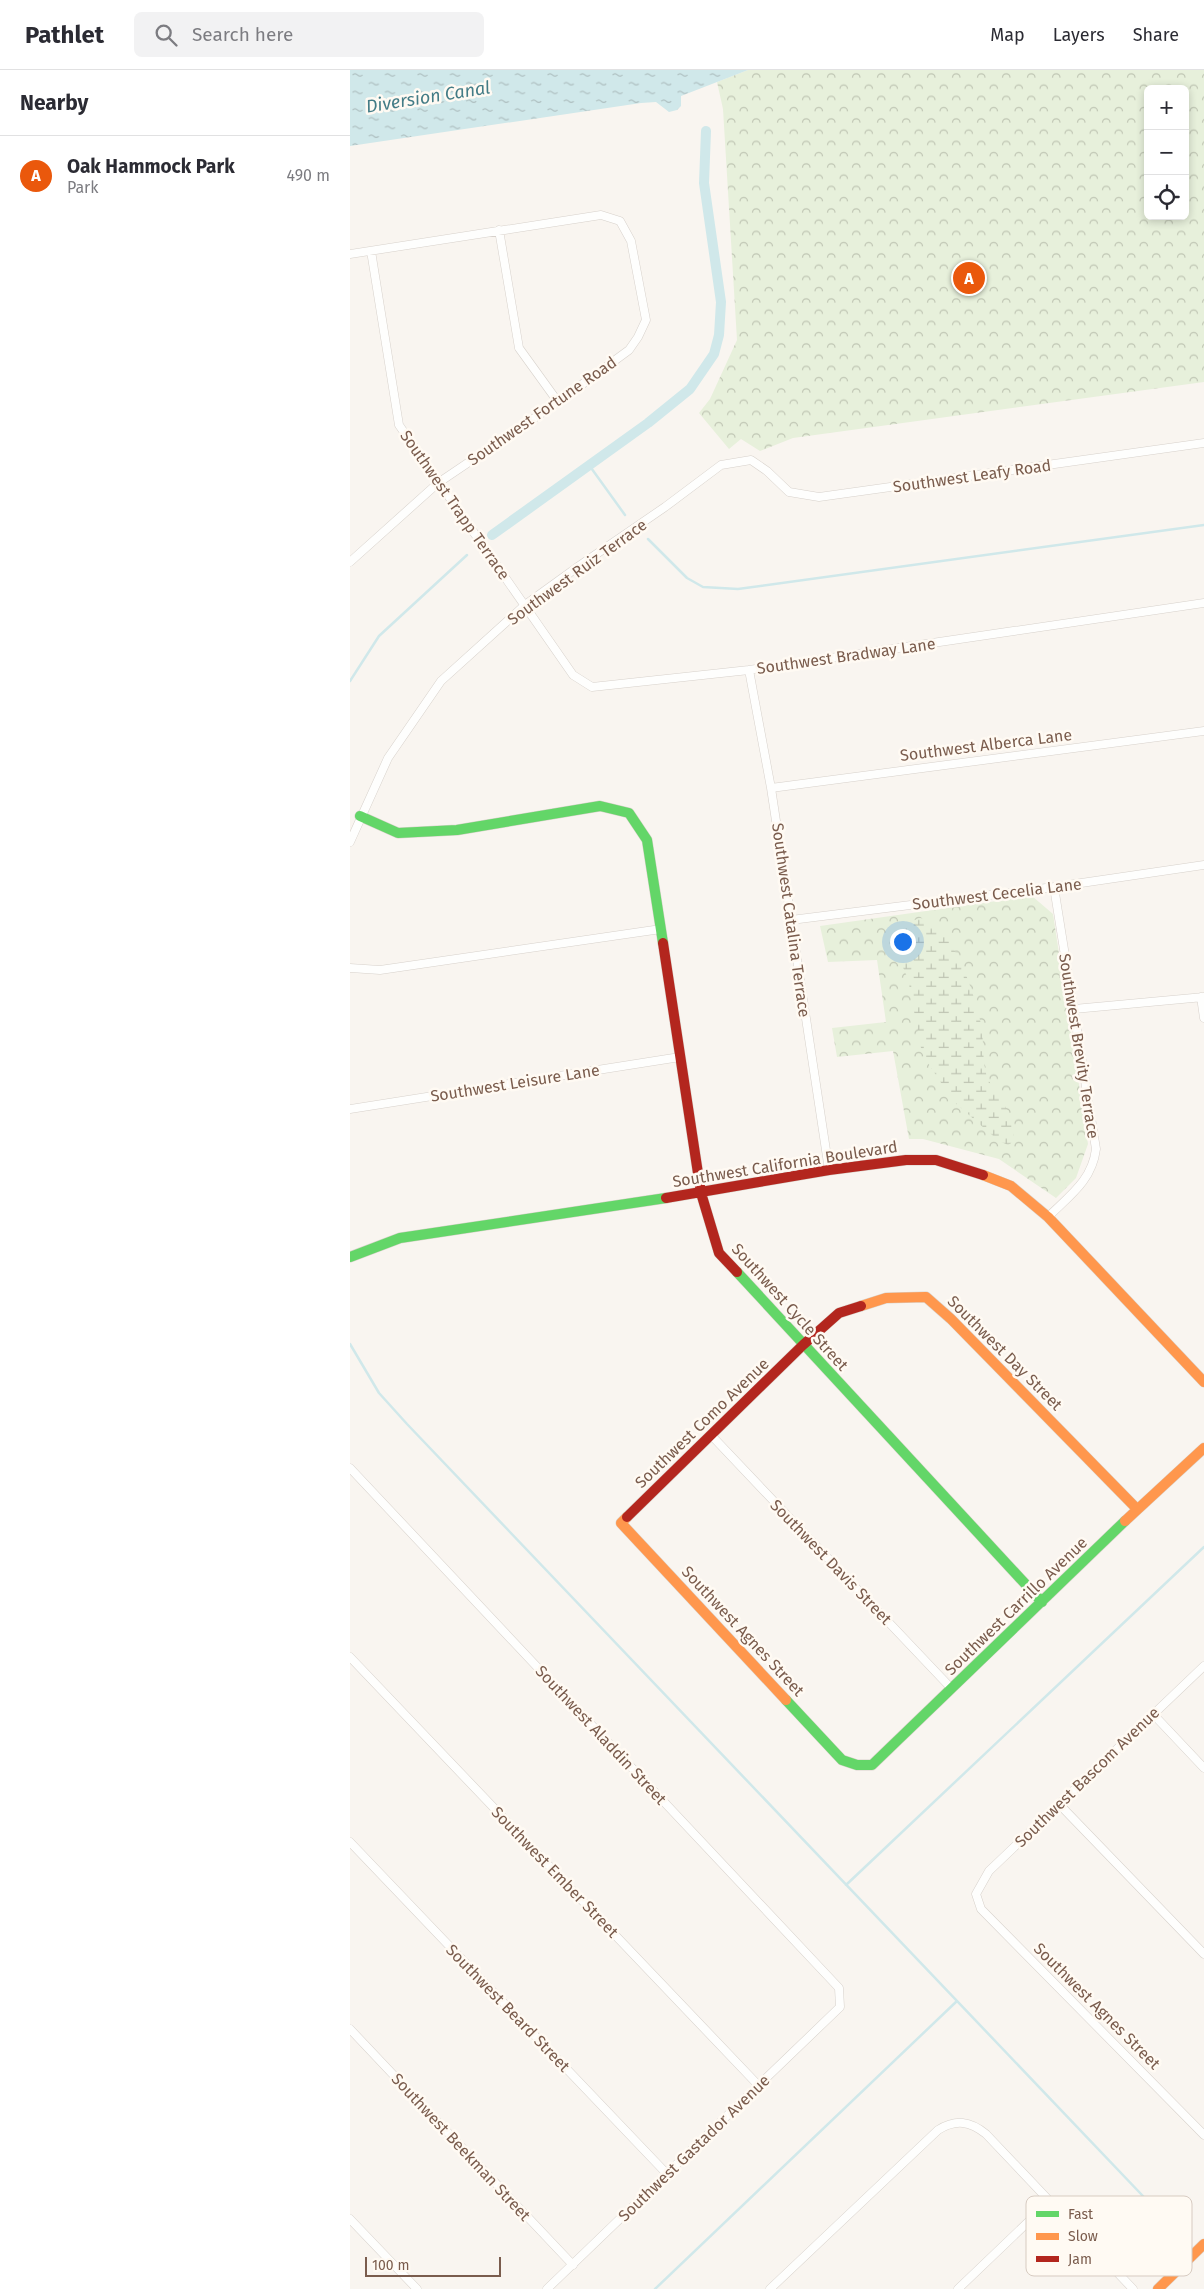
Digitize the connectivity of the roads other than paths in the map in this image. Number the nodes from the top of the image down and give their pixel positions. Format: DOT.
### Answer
graph roads {
  1 [pos="499,230"];
  2 [pos="371,251"];
  3 [pos="350,254"];
  4 [pos="558,402"];
  5 [pos="1204,443"];
  6 [pos="751,460"];
  7 [pos="438,483"];
  8 [pos="350,562"];
  9 [pos="1204,603"];
  10 [pos="526,606"];
  11 [pos="749,670"];
  12 [pos="1204,731"];
  13 [pos="771,788"];
  14 [pos="360,816"];
  15 [pos="350,842"];
  16 [pos="1204,865"];
  17 [pos="1054,887"];
  18 [pos="791,920"];
  19 [pos="661,929"];
  20 [pos="350,968"];
  21 [pos="1202,997"];
  22 [pos="1074,1009"];
  23 [pos="1204,1018"];
  24 [pos="680,1058"];
  25 [pos="350,1108"];
  26 [pos="829,1170"];
  27 [pos="700,1193"];
  28 [pos="1048,1217"];
  29 [pos="350,1257"];
  30 [pos="803,1345"];
  31 [pos="1204,1382"];
  32 [pos="711,1435"];
  33 [pos="1204,1448"];
  34 [pos="350,1468"];
  35 [pos="1138,1508"];
  36 [pos="621,1523"];
  37 [pos="1042,1602"];
  38 [pos="350,1657"];
  39 [pos="1204,1666"];
  40 [pos="951,1688"];
  41 [pos="1153,1714"];
  42 [pos="842,1760"];
  43 [pos="1204,1768"];
  44 [pos="1059,1804"];
  45 [pos="350,1842"];
  46 [pos="976,1894"];
  47 [pos="1204,1954"];
  48 [pos="840,2007"];
  49 [pos="350,2028"];
  50 [pos="760,2086"];
  51 [pos="1204,2135"];
  52 [pos="667,2174"];
  53 [pos="1045,2196"];
  54 [pos="350,2219"];
  55 [pos="1026,2224"];
  56 [pos="1204,2244"];
  57 [pos="1192,2256"];
  58 [pos="573,2265"];
  59 [pos="1121,2276"];
  60 [pos="1171,2276"];
  61 [pos="417,2289"];
  62 [pos="548,2289"];
  63 [pos="770,2289"];
  64 [pos="958,2289"];
  65 [pos="1133,2289"];
  66 [pos="1158,2289"];
  1 -- 2 [label="street"];
  1 -- 4 [label="street"];
  1 -- 4 [label="street, Southwest Fortune Road"];
  2 -- 3 [label="street"];
  2 -- 7 [label="street, Southwest Trapp Terrace"];
  4 -- 7 [label="street, Southwest Fortune Road"];
  5 -- 6 [label="street, Southwest Leafy Road"];
  6 -- 10 [label="street, Southwest Ruiz Terrace"];
  7 -- 8 [label="street, Southwest Fortune Road"];
  7 -- 10 [label="street, Southwest Trapp Terrace"];
  9 -- 11 [label="street, Southwest Bradway Lane"];
  10 -- 11 [label="street, Southwest Bradway Lane"];
  10 -- 14 [label="street, Southwest Ruiz Terrace"];
  11 -- 13 [label="street, Southwest Catalina Terrace"];
  12 -- 13 [label="street, Southwest Alberca Lane"];
  13 -- 18 [label="street, Southwest Catalina Terrace"];
  14 -- 15 [label="street, Southwest Ruiz Terrace"];
  14 -- 19 [label="street, Southwest Cycle Street"];
  16 -- 17 [label="street, Southwest Cecelia Lane"];
  17 -- 18 [label="street, Southwest Cecelia Lane"];
  17 -- 22 [label="street, Southwest Brevity Terrace"];
  18 -- 26 [label="street, Southwest Catalina Terrace"];
  19 -- 20 [label="street"];
  19 -- 24 [label="street, Southwest Cycle Street"];
  21 -- 22 [label="street"];
  21 -- 23 [label="street"];
  22 -- 28 [label="street, Southwest Brevity Terrace"];
  24 -- 25 [label="street, Southwest Leisure Lane"];
  24 -- 27 [label="street, Southwest Cycle Street"];
  26 -- 27 [label="street, Southwest California Boulevard"];
  26 -- 28 [label="street, Southwest California Boulevard"];
  27 -- 29 [label="street, Southwest California Boulevard"];
  27 -- 30 [label="street, Southwest Cycle Street"];
  28 -- 31 [label="street, Southwest California Boulevard"];
  30 -- 32 [label="street, Southwest Como Avenue"];
  30 -- 35 [label="street, Southwest Day Street"];
  30 -- 37 [label="street, Southwest Cycle Street"];
  32 -- 36 [label="street, Southwest Como Avenue"];
  32 -- 40 [label="street, Southwest Davis Street"];
  33 -- 35 [label="street, Southwest Carrillo Avenue"];
  34 -- 48 [label="street, Southwest Aladdin Street"];
  35 -- 37 [label="street, Southwest Carrillo Avenue"];
  36 -- 42 [label="street, Southwest Agnes Street"];
  37 -- 40 [label="street, Southwest Carrillo Avenue"];
  38 -- 50 [label="street, Southwest Ember Street"];
  39 -- 41 [label="street, Southwest Bascom Avenue"];
  40 -- 42 [label="street, Southwest Carrillo Avenue"];
  41 -- 43 [label="street"];
  41 -- 44 [label="street, Southwest Bascom Avenue"];
  44 -- 46 [label="street, Southwest Bascom Avenue"];
  44 -- 47 [label="street"];
  45 -- 52 [label="street, Southwest Beard Street"];
  46 -- 51 [label="street, Southwest Agnes Street"];
  48 -- 50 [label="street, Southwest Gastador Avenue"];
  49 -- 58 [label="street, Southwest Beekman Street"];
  50 -- 52 [label="street, Southwest Gastador Avenue"];
  52 -- 58 [label="street, Southwest Gastador Avenue"];
  53 -- 63 [label="street"];
  54 -- 61 [label="street"];
  55 -- 64 [label="street"];
  56 -- 57 [label="street"];
  58 -- 62 [label="street, Southwest Gastador Avenue"];
  59 -- 65 [label="street"];
  60 -- 66 [label="street"];
}
